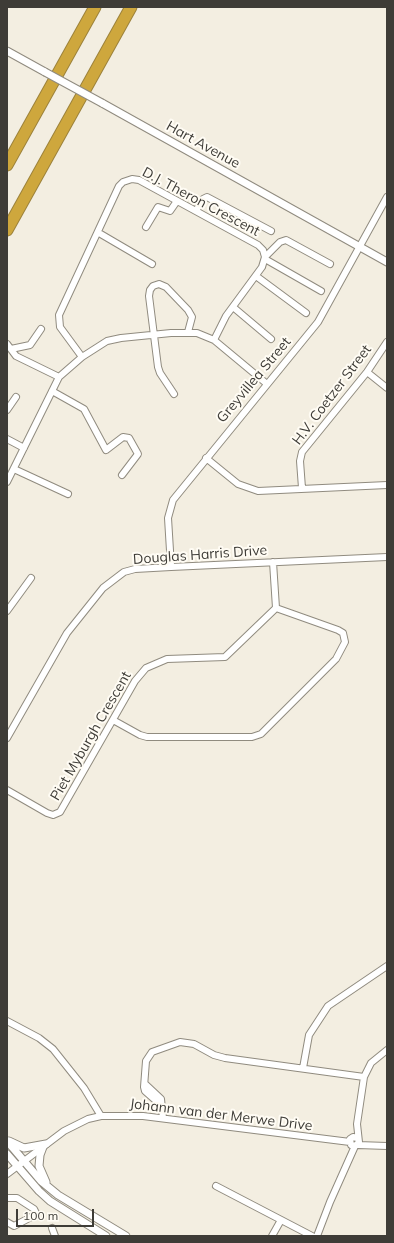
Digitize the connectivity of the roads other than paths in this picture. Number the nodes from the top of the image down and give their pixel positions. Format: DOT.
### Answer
graph roads {
  1 [pos="95,7"];
  2 [pos="131,7"];
  3 [pos="7,51"];
  4 [pos="7,165"];
  5 [pos="387,197"];
  6 [pos="177,201"];
  7 [pos="196,211"];
  8 [pos="146,227"];
  9 [pos="7,230"];
  10 [pos="271,231"];
  11 [pos="99,233"];
  12 [pos="361,247"];
  13 [pos="265,258"];
  14 [pos="387,262"];
  15 [pos="152,264"];
  16 [pos="330,264"];
  17 [pos="256,276"];
  18 [pos="321,291"];
  19 [pos="233,307"];
  20 [pos="306,313"];
  21 [pos="41,329"];
  22 [pos="188,332"];
  23 [pos="154,336"];
  24 [pos="271,339"];
  25 [pos="214,340"];
  26 [pos="387,342"];
  27 [pos="9,346"];
  28 [pos="82,356"];
  29 [pos="368,372"];
  30 [pos="59,378"];
  31 [pos="267,384"];
  32 [pos="387,388"];
  33 [pos="52,391"];
  34 [pos="174,394"];
  35 [pos="16,397"];
  36 [pos="7,410"];
  37 [pos="7,439"];
  38 [pos="24,448"];
  39 [pos="206,458"];
  40 [pos="14,469"];
  41 [pos="122,475"];
  42 [pos="7,482"];
  43 [pos="387,485"];
  44 [pos="302,488"];
  45 [pos="68,494"];
  46 [pos="387,558"];
  47 [pos="273,562"];
  48 [pos="171,567"];
  49 [pos="31,578"];
  50 [pos="276,608"];
  51 [pos="7,611"];
  52 [pos="113,720"];
  53 [pos="7,738"];
  54 [pos="7,790"];
  55 [pos="387,966"];
  56 [pos="7,1021"];
  57 [pos="387,1050"];
  58 [pos="303,1068"];
  59 [pos="364,1077"];
  60 [pos="101,1116"];
  61 [pos="163,1118"];
  62 [pos="7,1140"];
  63 [pos="354,1141"];
  64 [pos="44,1146"];
  65 [pos="387,1146"];
  66 [pos="7,1154"];
  67 [pos="24,1161"];
  68 [pos="17,1166"];
  69 [pos="7,1174"];
  70 [pos="216,1186"];
  71 [pos="58,1195"];
  72 [pos="7,1198"];
  73 [pos="281,1220"];
  74 [pos="7,1222"];
  75 [pos="52,1228"];
  76 [pos="55,1236"];
  77 [pos="106,1236"];
  78 [pos="126,1236"];
  79 [pos="272,1236"];
  80 [pos="312,1236"];
  81 [pos="317,1236"];
  1 -- 4 [label="highway"];
  2 -- 9 [label="highway"];
  3 -- 12 [label="street, Hart Avenue, bridge"];
  5 -- 12 [label="street, Greyvillea Street"];
  6 -- 7 [label="street, D.J. Theron Crescent"];
  6 -- 8 [label="street"];
  6 -- 11 [label="street, D.J. Theron Crescent"];
  7 -- 10 [label="street"];
  7 -- 13 [label="street, D.J. Theron Crescent"];
  11 -- 15 [label="street"];
  11 -- 28 [label="street, D.J. Theron Crescent"];
  12 -- 14 [label="street, Hart Avenue"];
  12 -- 31 [label="street, Greyvillea Street"];
  13 -- 16 [label="street"];
  13 -- 17 [label="street"];
  13 -- 18 [label="street"];
  17 -- 19 [label="street"];
  17 -- 20 [label="street"];
  19 -- 24 [label="street"];
  19 -- 25 [label="street"];
  21 -- 27 [label="street"];
  22 -- 23 [label="street"];
  22 -- 23 [label="street"];
  22 -- 25 [label="street"];
  23 -- 28 [label="street"];
  23 -- 34 [label="street"];
  25 -- 31 [label="street"];
  26 -- 29 [label="street, H.V. Coetzer Street"];
  27 -- 30 [label="street"];
  28 -- 30 [label="street"];
  29 -- 32 [label="street"];
  29 -- 44 [label="street, H.V. Coetzer Street"];
  30 -- 33 [label="street"];
  31 -- 39 [label="street, Greyvillea Street"];
  33 -- 38 [label="street"];
  33 -- 41 [label="street"];
  35 -- 36 [label="street"];
  37 -- 38 [label="street"];
  38 -- 40 [label="street"];
  39 -- 44 [label="street"];
  39 -- 48 [label="street, Greyvillea Street"];
  40 -- 42 [label="street"];
  40 -- 45 [label="street"];
  43 -- 44 [label="street"];
  46 -- 47 [label="street, Douglas Harris Drive"];
  47 -- 48 [label="street, Douglas Harris Drive"];
  47 -- 50 [label="street"];
  48 -- 53 [label="street, Douglas Harris Drive"];
  49 -- 51 [label="street"];
  50 -- 52 [label="street, Piet Myburgh Crescent"];
  50 -- 52 [label="street"];
  52 -- 54 [label="street, Piet Myburgh Crescent"];
  55 -- 58 [label="street"];
  56 -- 60 [label="street"];
  57 -- 59 [label="street"];
  58 -- 59 [label="street"];
  58 -- 61 [label="street"];
  59 -- 63 [label="street"];
  60 -- 61 [label="street, Johann van der Merwe Drive"];
  60 -- 64 [label="street, Johann van der Merwe Drive"];
  61 -- 63 [label="street, Johann van der Merwe Drive"];
  62 -- 64 [label="street"];
  62 -- 67 [label="street"];
  63 -- 65 [label="street, Johann van der Merwe Drive"];
  63 -- 81 [label="street"];
  64 -- 67 [label="street, Johann van der Merwe Drive"];
  64 -- 71 [label="street"];
  66 -- 68 [label="street"];
  67 -- 68 [label="street, Johann van der Merwe Drive"];
  67 -- 71 [label="street"];
  68 -- 69 [label="street, Johann van der Merwe Drive"];
  68 -- 77 [label="street"];
  70 -- 73 [label="street"];
  71 -- 78 [label="street"];
  72 -- 74 [label="street"];
  73 -- 79 [label="street"];
  73 -- 80 [label="street"];
  75 -- 76 [label="street"];
}
